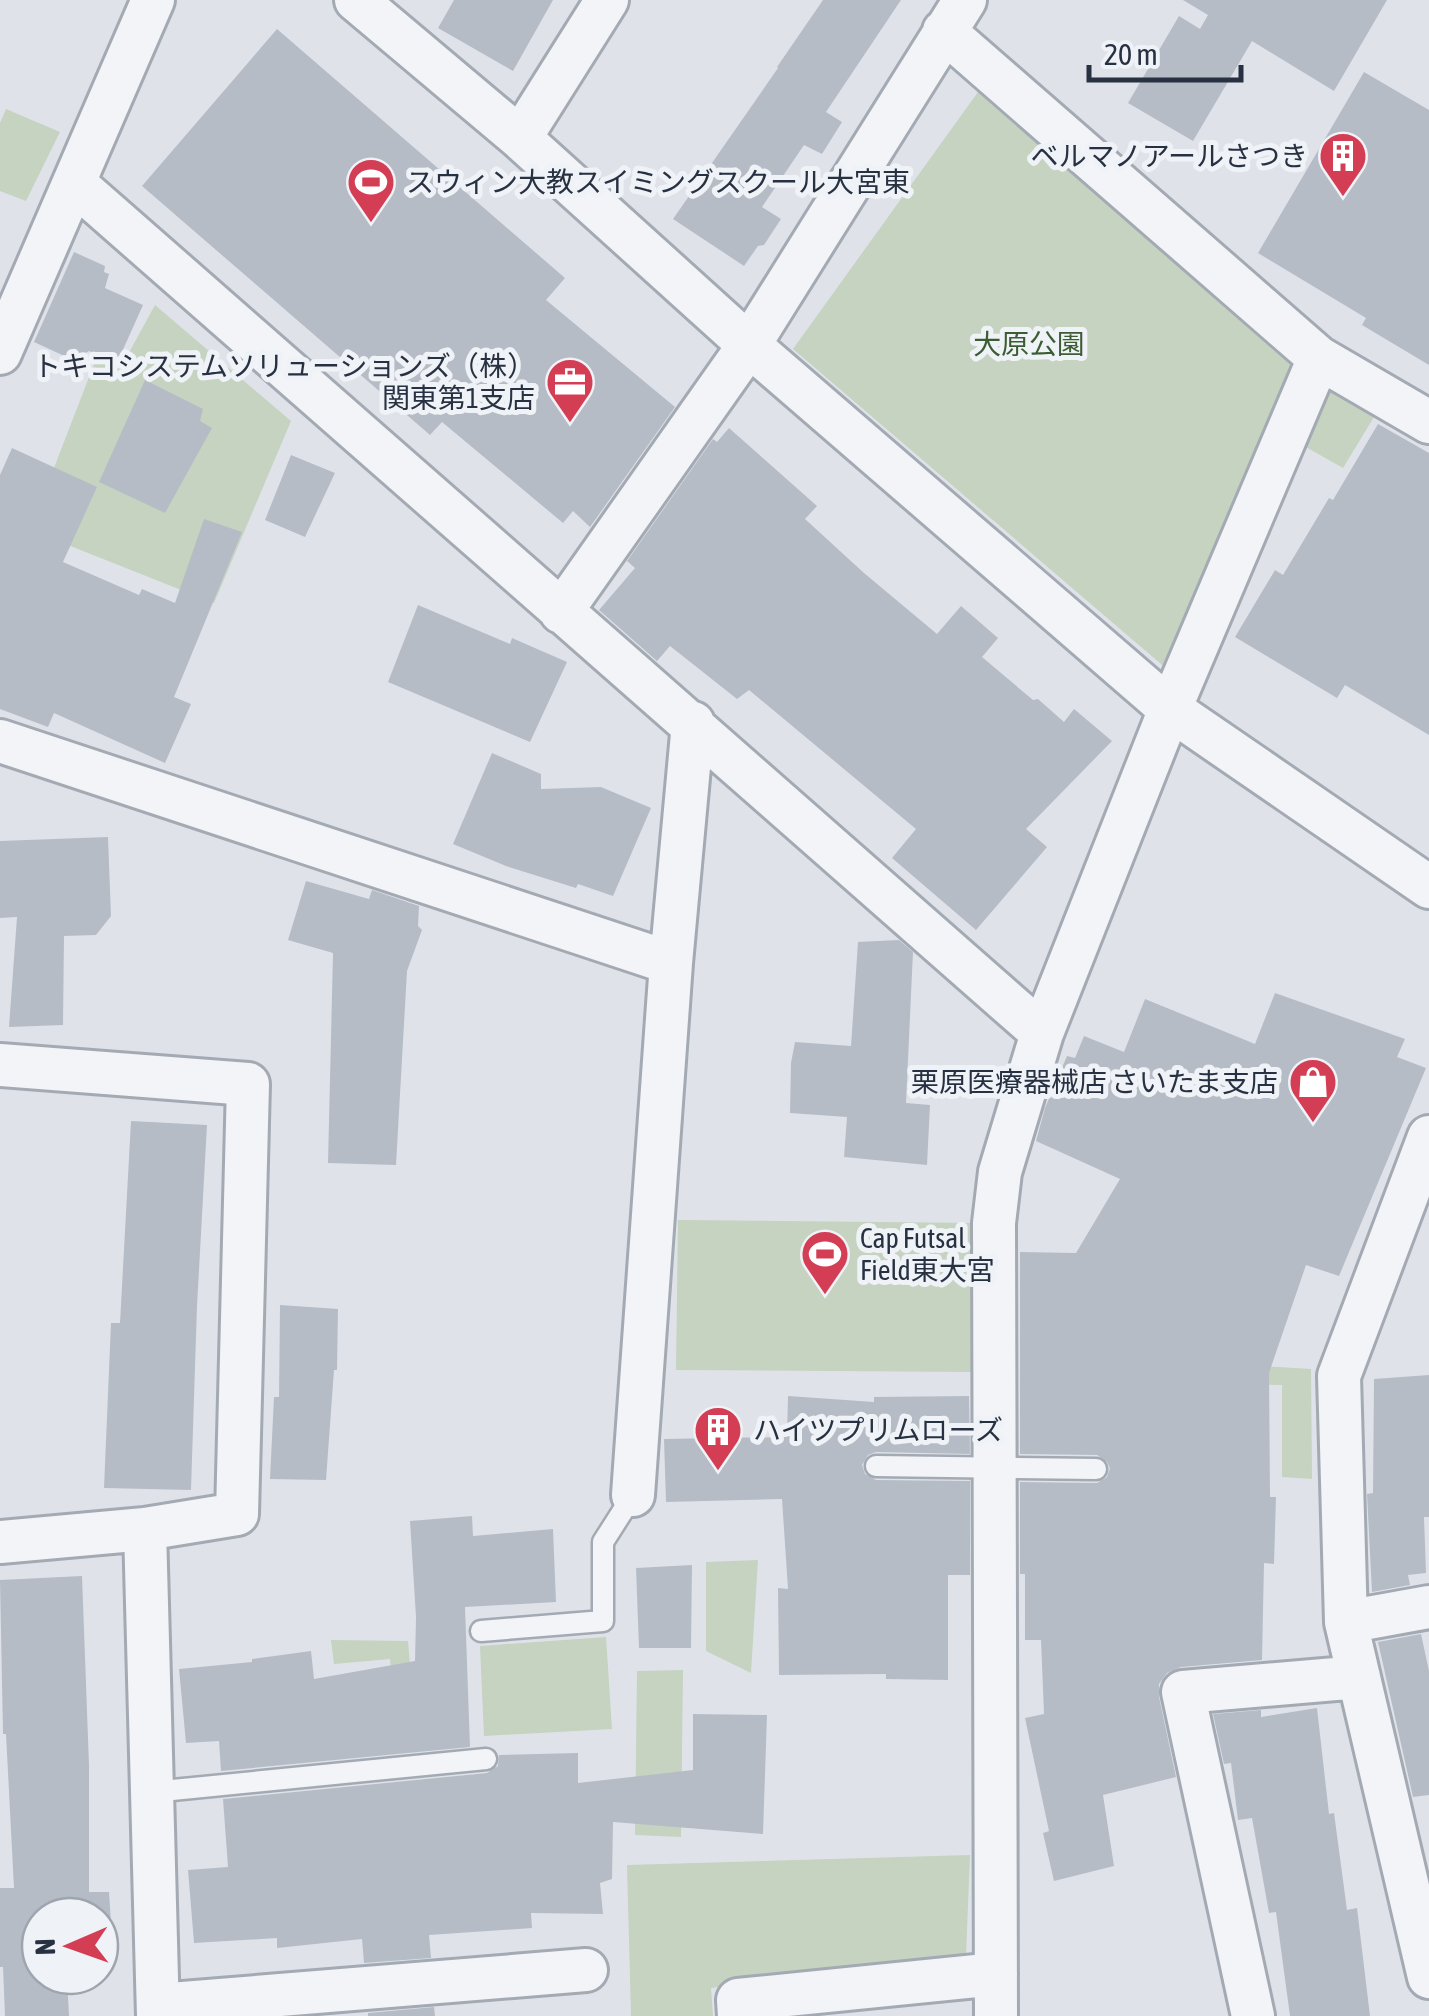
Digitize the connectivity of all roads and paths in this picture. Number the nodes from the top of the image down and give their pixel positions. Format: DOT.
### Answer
graph roads {
  1 [pos="154,0"];
  2 [pos="356,0"];
  3 [pos="607,0"];
  4 [pos="954,16"];
  5 [pos="520,138"];
  6 [pos="74,183"];
  7 [pos="749,345"];
  8 [pos="0,353"];
  9 [pos="1319,358"];
  10 [pos="1429,422"];
  11 [pos="561,612"];
  12 [pos="1170,710"];
  13 [pos="693,723"];
  14 [pos="0,741"];
  15 [pos="1429,887"];
  16 [pos="671,963"];
  17 [pos="1042,1033"];
  18 [pos="0,1064"];
  19 [pos="1429,1137"];
  20 [pos="876,1466"];
  21 [pos="995,1468"];
  22 [pos="1096,1469"];
  23 [pos="633,1495"];
  24 [pos="146,1529"];
  25 [pos="0,1542"];
  26 [pos="1429,1607"];
  27 [pos="1346,1622"];
  28 [pos="481,1631"];
  29 [pos="1359,1676"];
  30 [pos="486,1759"];
  31 [pos="152,1792"];
  32 [pos="586,1970"];
  33 [pos="1429,1977"];
  34 [pos="996,1995"];
  35 [pos="158,2011"];
  36 [pos="739,2016"];
  37 [pos="1253,2016"];
  1 -- 6 [label="street"];
  2 -- 5 [label="street"];
  3 -- 5 [label="street"];
  4 -- 7 [label="street"];
  4 -- 9 [label="street"];
  5 -- 7 [label="street"];
  6 -- 8 [label="street"];
  6 -- 11 [label="street"];
  7 -- 11 [label="street"];
  7 -- 12 [label="street"];
  9 -- 10 [label="street"];
  9 -- 12 [label="street"];
  11 -- 13 [label="street"];
  12 -- 15 [label="street"];
  12 -- 17 [label="street"];
  13 -- 16 [label="street"];
  13 -- 17 [label="street"];
  14 -- 16 [label="street"];
  16 -- 23 [label="street"];
  17 -- 21 [label="street"];
  18 -- 24 [label="street"];
  19 -- 27 [label="street"];
  20 -- 21 [label="lane"];
  21 -- 22 [label="lane"];
  21 -- 34 [label="street"];
  23 -- 28 [label="lane"];
  24 -- 25 [label="street"];
  24 -- 31 [label="street"];
  26 -- 27 [label="street"];
  27 -- 29 [label="street"];
  29 -- 33 [label="street"];
  29 -- 37 [label="street"];
  30 -- 31 [label="lane"];
  31 -- 35 [label="street"];
  32 -- 35 [label="street"];
  34 -- 36 [label="street"];
}
